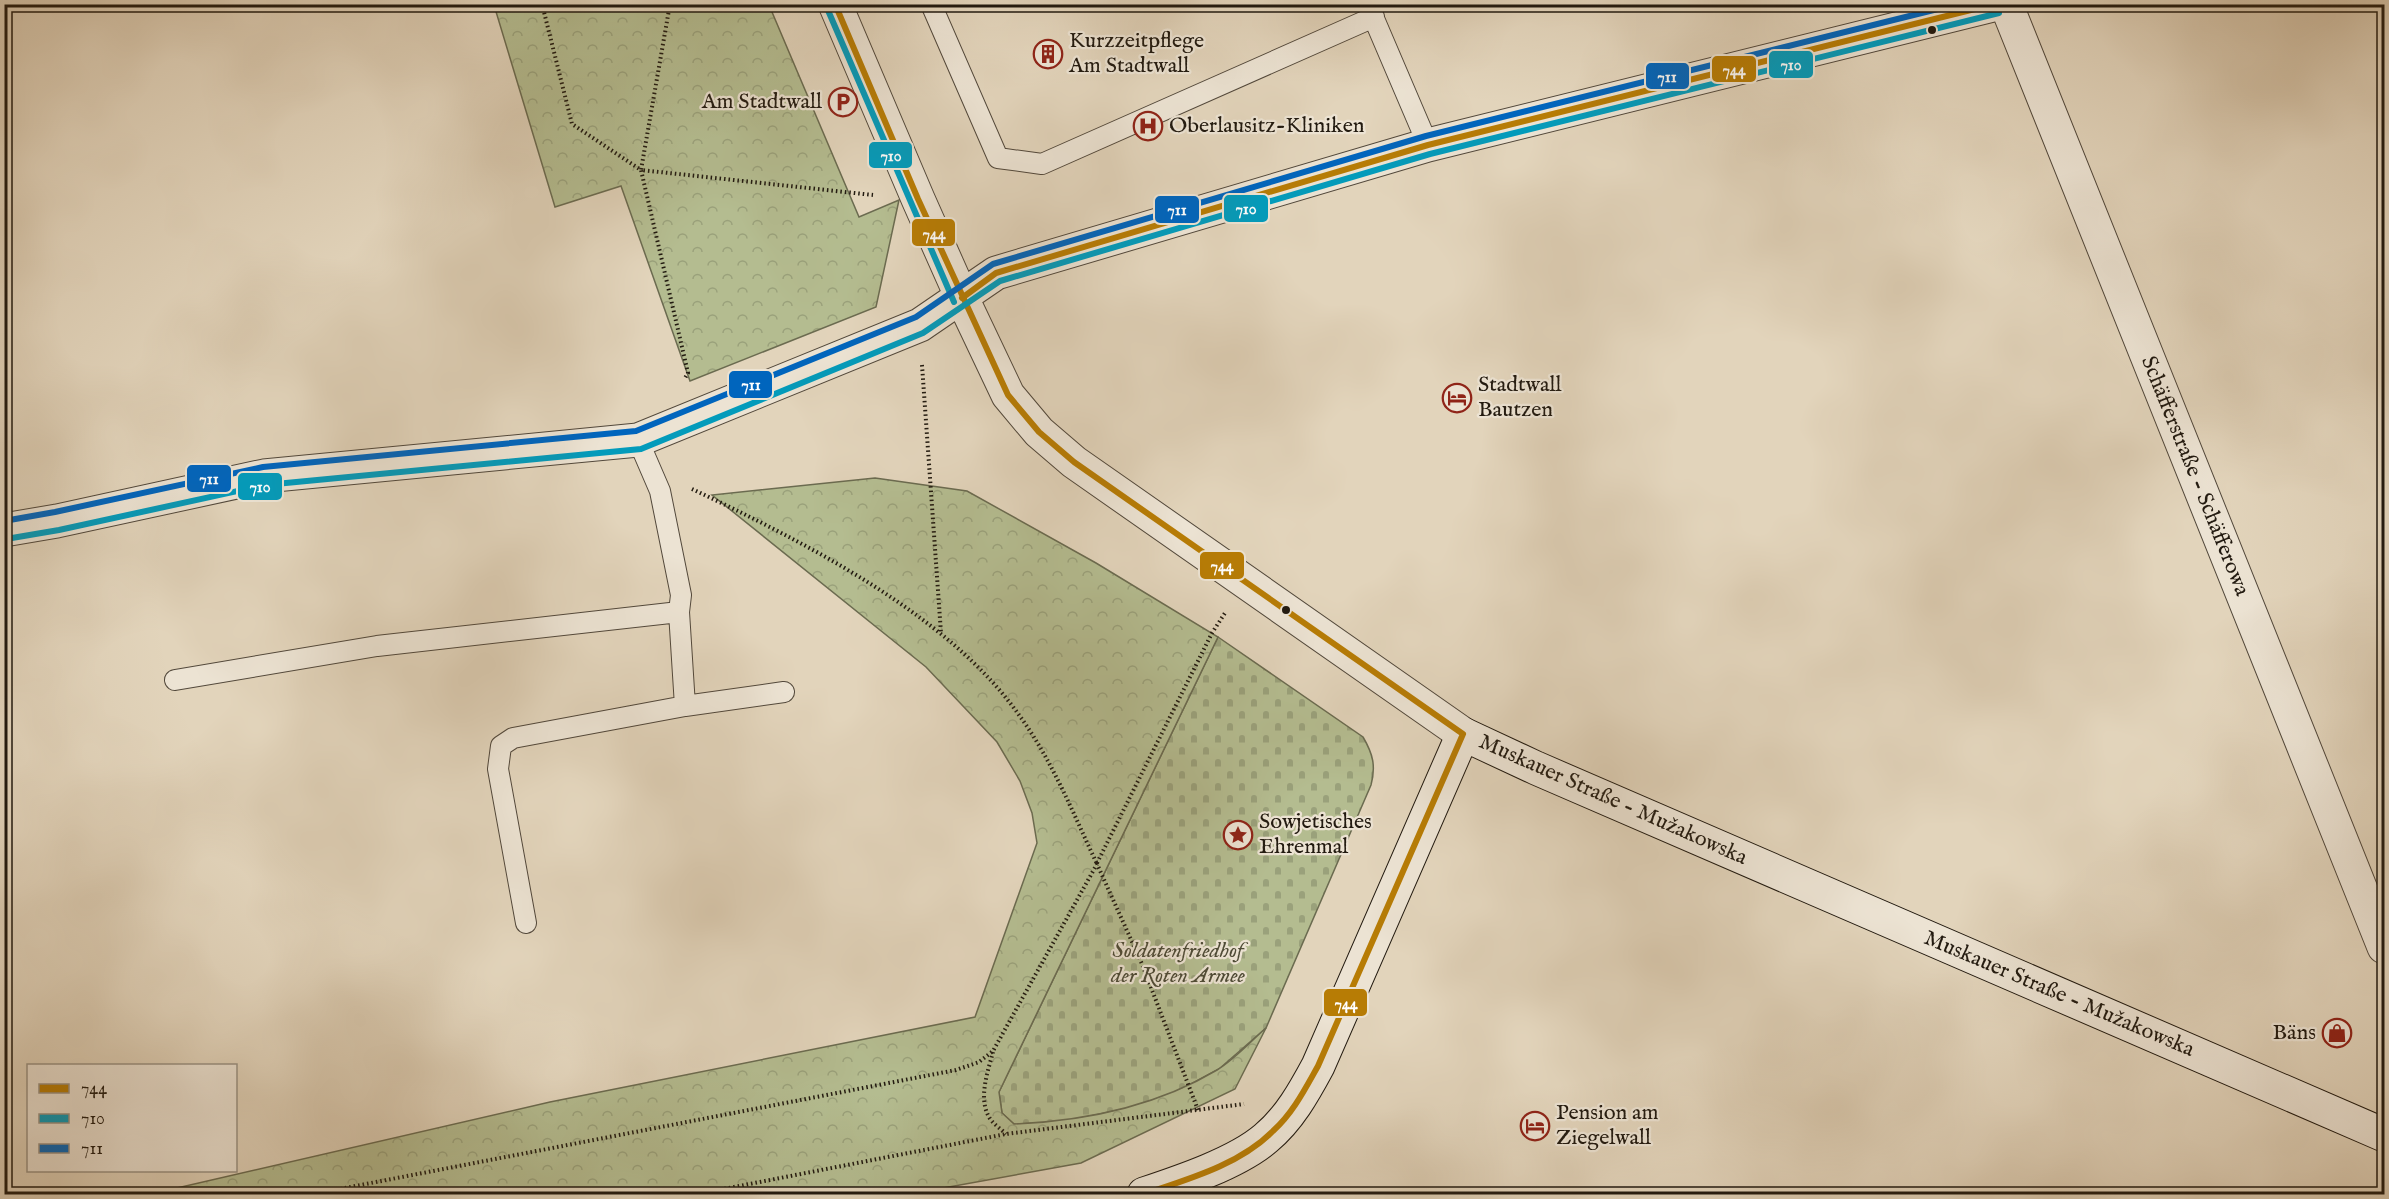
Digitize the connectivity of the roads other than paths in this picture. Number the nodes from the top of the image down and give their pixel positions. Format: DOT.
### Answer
graph roads {
  1 [pos="836,4"];
  2 [pos="931,4"];
  3 [pos="1997,4"];
  4 [pos="2006,4"];
  5 [pos="1371,11"];
  6 [pos="1428,145"];
  7 [pos="962,298"];
  8 [pos="638,440"];
  9 [pos="4,530"];
  10 [pos="679,612"];
  11 [pos="175,680"];
  12 [pos="784,692"];
  13 [pos="685,706"];
  14 [pos="1462,734"];
  15 [pos="526,922"];
  16 [pos="2385,947"];
  17 [pos="2385,1135"];
  18 [pos="1144,1194"];
  1 -- 7 [label="street, Muskauer Straße - Mužakowska"];
  2 -- 5 [label="lane"];
  3 -- 6 [label="street"];
  4 -- 16 [label="street, Schäfferstraße - Schäfferowa"];
  5 -- 6 [label="lane"];
  6 -- 7 [label="street"];
  7 -- 8 [label="street"];
  7 -- 14 [label="street, Muskauer Straße - Mužakowska"];
  8 -- 9 [label="street"];
  8 -- 10 [label="lane"];
  10 -- 11 [label="lane"];
  10 -- 13 [label="lane"];
  12 -- 13 [label="lane"];
  13 -- 15 [label="lane"];
  14 -- 17 [label="street, Muskauer Straße - Mužakowska"];
  14 -- 18 [label="street"];
}
